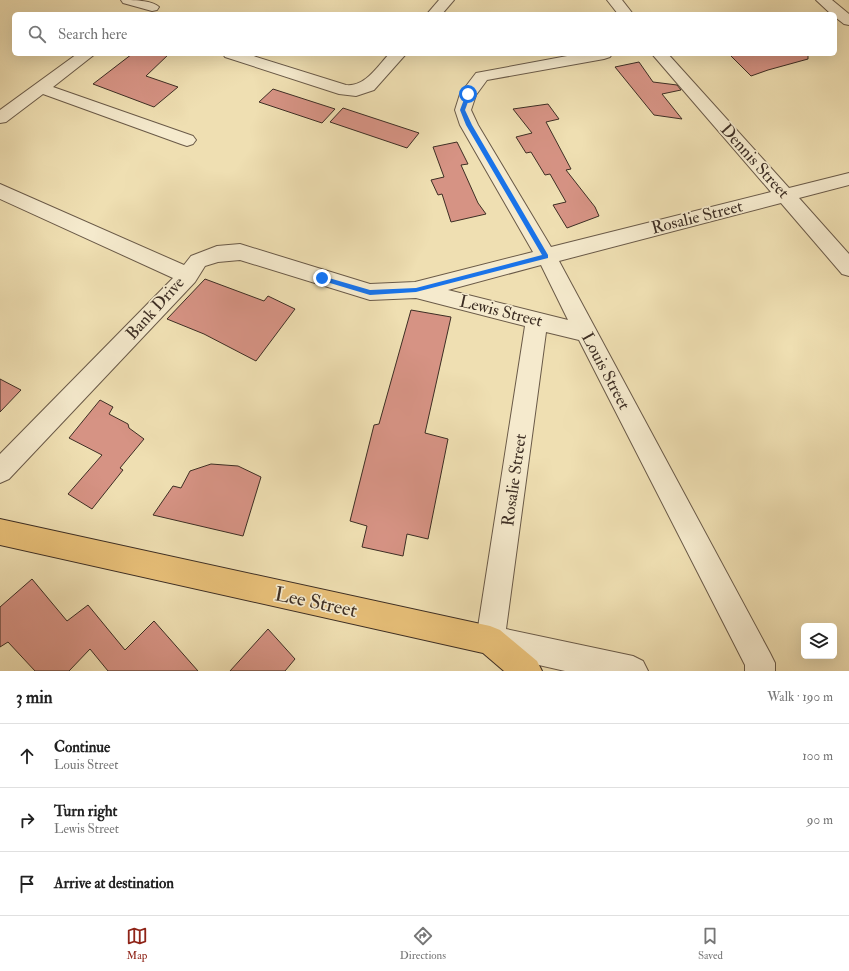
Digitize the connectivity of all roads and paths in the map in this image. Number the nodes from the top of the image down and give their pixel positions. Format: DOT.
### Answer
graph roads {
  1 [pos="128,0"];
  2 [pos="447,0"];
  3 [pos="614,0"];
  4 [pos="824,0"];
  5 [pos="152,7"];
  6 [pos="436,12"];
  7 [pos="624,12"];
  8 [pos="837,12"];
  9 [pos="849,21"];
  10 [pos="84,56"];
  11 [pos="237,56"];
  12 [pos="396,56"];
  13 [pos="593,56"];
  14 [pos="662,56"];
  15 [pos="41,88"];
  16 [pos="0,118"];
  17 [pos="187,140"];
  18 [pos="849,179"];
  19 [pos="0,191"];
  20 [pos="785,195"];
  21 [pos="546,256"];
  22 [pos="849,268"];
  23 [pos="188,276"];
  24 [pos="416,290"];
  25 [pos="537,320"];
  26 [pos="586,333"];
  27 [pos="0,471"];
  28 [pos="0,532"];
  29 [pos="490,640"];
  30 [pos="527,671"];
  31 [pos="633,671"];
  32 [pos="760,671"];
  1 -- 5 [label="street"];
  2 -- 6 [label="street"];
  3 -- 7 [label="street"];
  4 -- 8 [label="street"];
  8 -- 9 [label="street"];
  10 -- 15 [label="street"];
  11 -- 12 [label="street"];
  13 -- 21 [label="street, Louis Street"];
  14 -- 20 [label="street, Dennis Street"];
  15 -- 16 [label="street"];
  15 -- 17 [label="street"];
  18 -- 20 [label="street, Rosalie Street"];
  19 -- 23 [label="street, Bank Drive"];
  20 -- 21 [label="street, Rosalie Street"];
  20 -- 22 [label="street, Dennis Street"];
  21 -- 24 [label="street, Lewis Street"];
  21 -- 26 [label="street, Louis Street"];
  23 -- 24 [label="street, Lewis Street"];
  23 -- 27 [label="street, Bank Drive"];
  24 -- 25 [label="street, Lewis Street"];
  25 -- 26 [label="street, Lewis Street"];
  25 -- 29 [label="street, Rosalie Street"];
  26 -- 32 [label="street, Louis Street"];
  28 -- 29 [label="main road, Lee Street"];
  29 -- 30 [label="main road"];
  29 -- 31 [label="street, Lee Street"];
}
